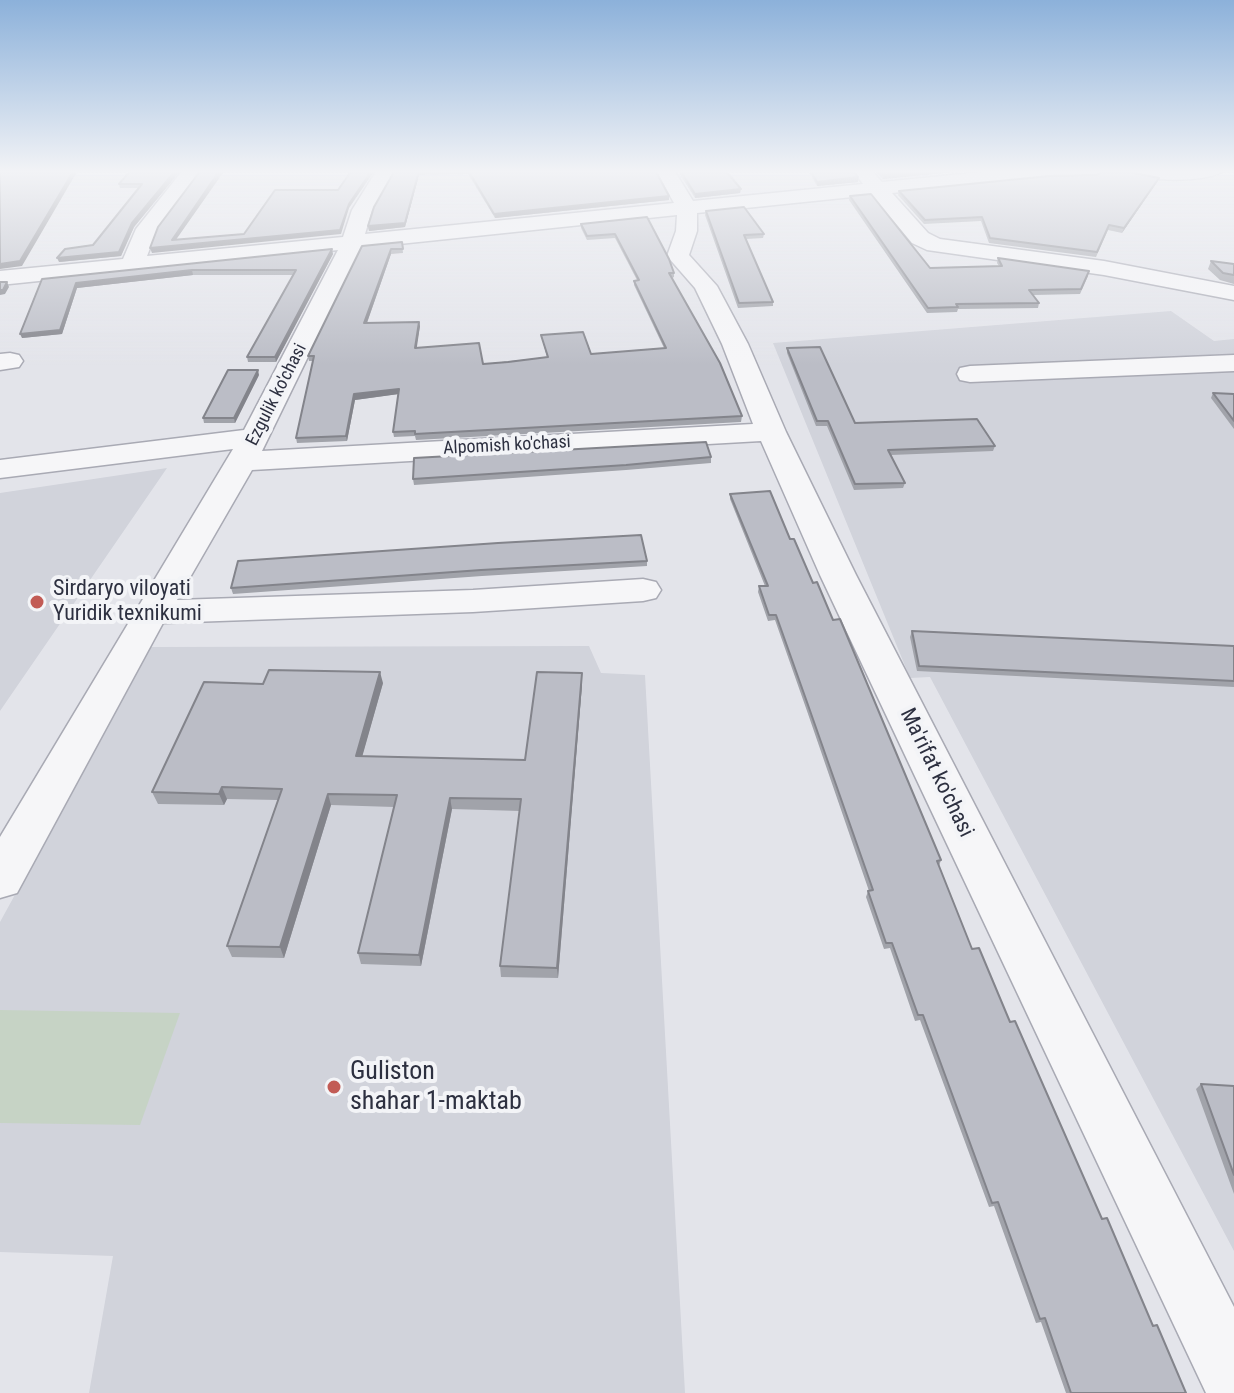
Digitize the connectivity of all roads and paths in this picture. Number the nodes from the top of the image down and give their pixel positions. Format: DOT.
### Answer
graph roads {
  1 [pos="144,235"];
  2 [pos="352,235"];
  3 [pos="443,235"];
  4 [pos="687,235"];
  5 [pos="917,235"];
  6 [pos="348,245"];
  7 [pos="131,267"];
  8 [pos="0,278"];
  9 [pos="1234,293"];
  10 [pos="1234,363"];
  11 [pos="970,374"];
  12 [pos="771,432"];
  13 [pos="249,449"];
  14 [pos="0,469"];
  15 [pos="643,590"];
  16 [pos="151,612"];
  17 [pos="0,879"];
  18 [pos="1234,1377"];
  1 -- 7 [label="street"];
  2 -- 6 [label="street, Ezgulik ko'chasi"];
  3 -- 6 [label="street"];
  4 -- 12 [label="street, Ma'rifat ko'chasi"];
  5 -- 9 [label="street"];
  6 -- 7 [label="street"];
  6 -- 13 [label="street, Ezgulik ko'chasi"];
  7 -- 8 [label="street"];
  10 -- 11 [label="street"];
  12 -- 13 [label="street, Alpomish ko'chasi"];
  12 -- 18 [label="street, Ma'rifat ko'chasi"];
  13 -- 14 [label="street, Alpomish ko'chasi"];
  13 -- 16 [label="street, Ezgulik ko'chasi"];
  15 -- 16 [label="street"];
  16 -- 17 [label="street, Ezgulik ko'chasi"];
}
